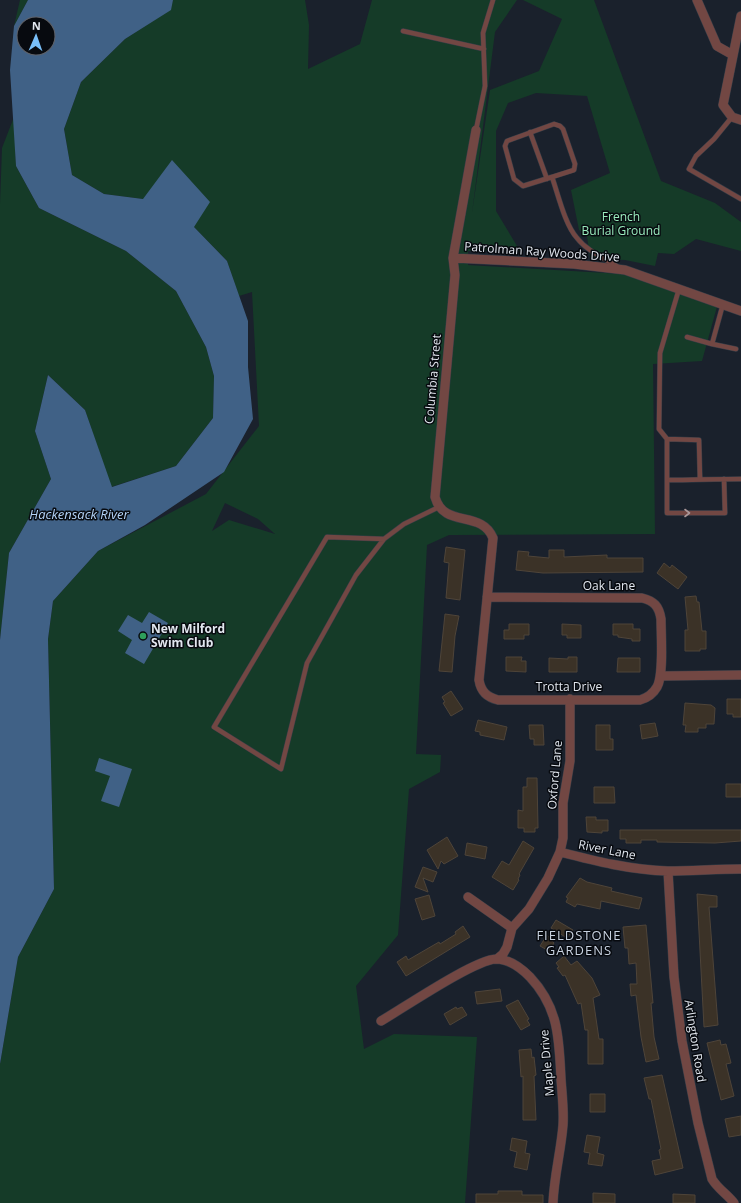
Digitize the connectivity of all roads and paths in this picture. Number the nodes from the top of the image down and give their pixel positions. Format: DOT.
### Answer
graph roads {
  1 [pos="493,0"];
  2 [pos="697,0"];
  3 [pos="741,16"];
  4 [pos="403,31"];
  5 [pos="484,49"];
  6 [pos="733,54"];
  7 [pos="732,117"];
  8 [pos="741,120"];
  9 [pos="476,130"];
  10 [pos="530,132"];
  11 [pos="552,177"];
  12 [pos="547,179"];
  13 [pos="741,199"];
  14 [pos="454,258"];
  15 [pos="625,270"];
  16 [pos="679,289"];
  17 [pos="723,304"];
  18 [pos="741,311"];
  19 [pos="687,337"];
  20 [pos="712,344"];
  21 [pos="736,349"];
  22 [pos="667,440"];
  23 [pos="724,479"];
  24 [pos="741,479"];
  25 [pos="667,480"];
  26 [pos="700,480"];
  27 [pos="439,507"];
  28 [pos="384,539"];
  29 [pos="487,597"];
  30 [pos="741,675"];
  31 [pos="661,676"];
  32 [pos="570,699"];
  33 [pos="560,852"];
  34 [pos="741,869"];
  35 [pos="668,871"];
  36 [pos="468,897"];
  37 [pos="512,928"];
  38 [pos="497,959"];
  39 [pos="382,1021"];
  40 [pos="553,1203"];
  41 [pos="734,1203"];
  1 -- 5 [label="lane"];
  2 -- 6 [label="street"];
  3 -- 6 [label="street"];
  4 -- 5 [label="lane"];
  5 -- 9 [label="lane"];
  6 -- 7 [label="street"];
  7 -- 8 [label="street"];
  7 -- 13 [label="lane"];
  9 -- 14 [label="street, Columbia Street"];
  10 -- 11 [label="lane"];
  10 -- 12 [label="lane"];
  10 -- 12 [label="lane"];
  11 -- 12 [label="lane"];
  11 -- 15 [label="lane"];
  14 -- 15 [label="street, Patrolman Ray Woods Drive"];
  14 -- 27 [label="street, Columbia Street"];
  15 -- 16 [label="street, Patrolman Ray Woods Drive"];
  16 -- 17 [label="street, Patrolman Ray Woods Drive"];
  16 -- 22 [label="lane"];
  17 -- 18 [label="street, Patrolman Ray Woods Drive"];
  17 -- 20 [label="lane"];
  19 -- 20 [label="lane"];
  20 -- 21 [label="lane"];
  22 -- 25 [label="lane"];
  22 -- 26 [label="lane"];
  23 -- 24 [label="lane"];
  25 -- 23 [label="lane, one-way"];
  23 -- 26 [label="lane"];
  25 -- 26 [label="lane"];
  27 -- 28 [label="lane"];
  27 -- 29 [label="street"];
  28 -- 28 [label="lane"];
  29 -- 31 [label="street, Oak Lane"];
  29 -- 32 [label="street, Trotta Drive"];
  30 -- 31 [label="street"];
  31 -- 32 [label="street, Trotta Drive"];
  32 -- 33 [label="street, Oxford Lane"];
  33 -- 35 [label="street, River Lane"];
  33 -- 37 [label="street, River Lane"];
  34 -- 35 [label="street, River Lane"];
  35 -- 41 [label="street, Arlington Road"];
  36 -- 37 [label="street"];
  37 -- 38 [label="street"];
  38 -- 39 [label="street"];
  38 -- 40 [label="street, Maple Drive"];
}
